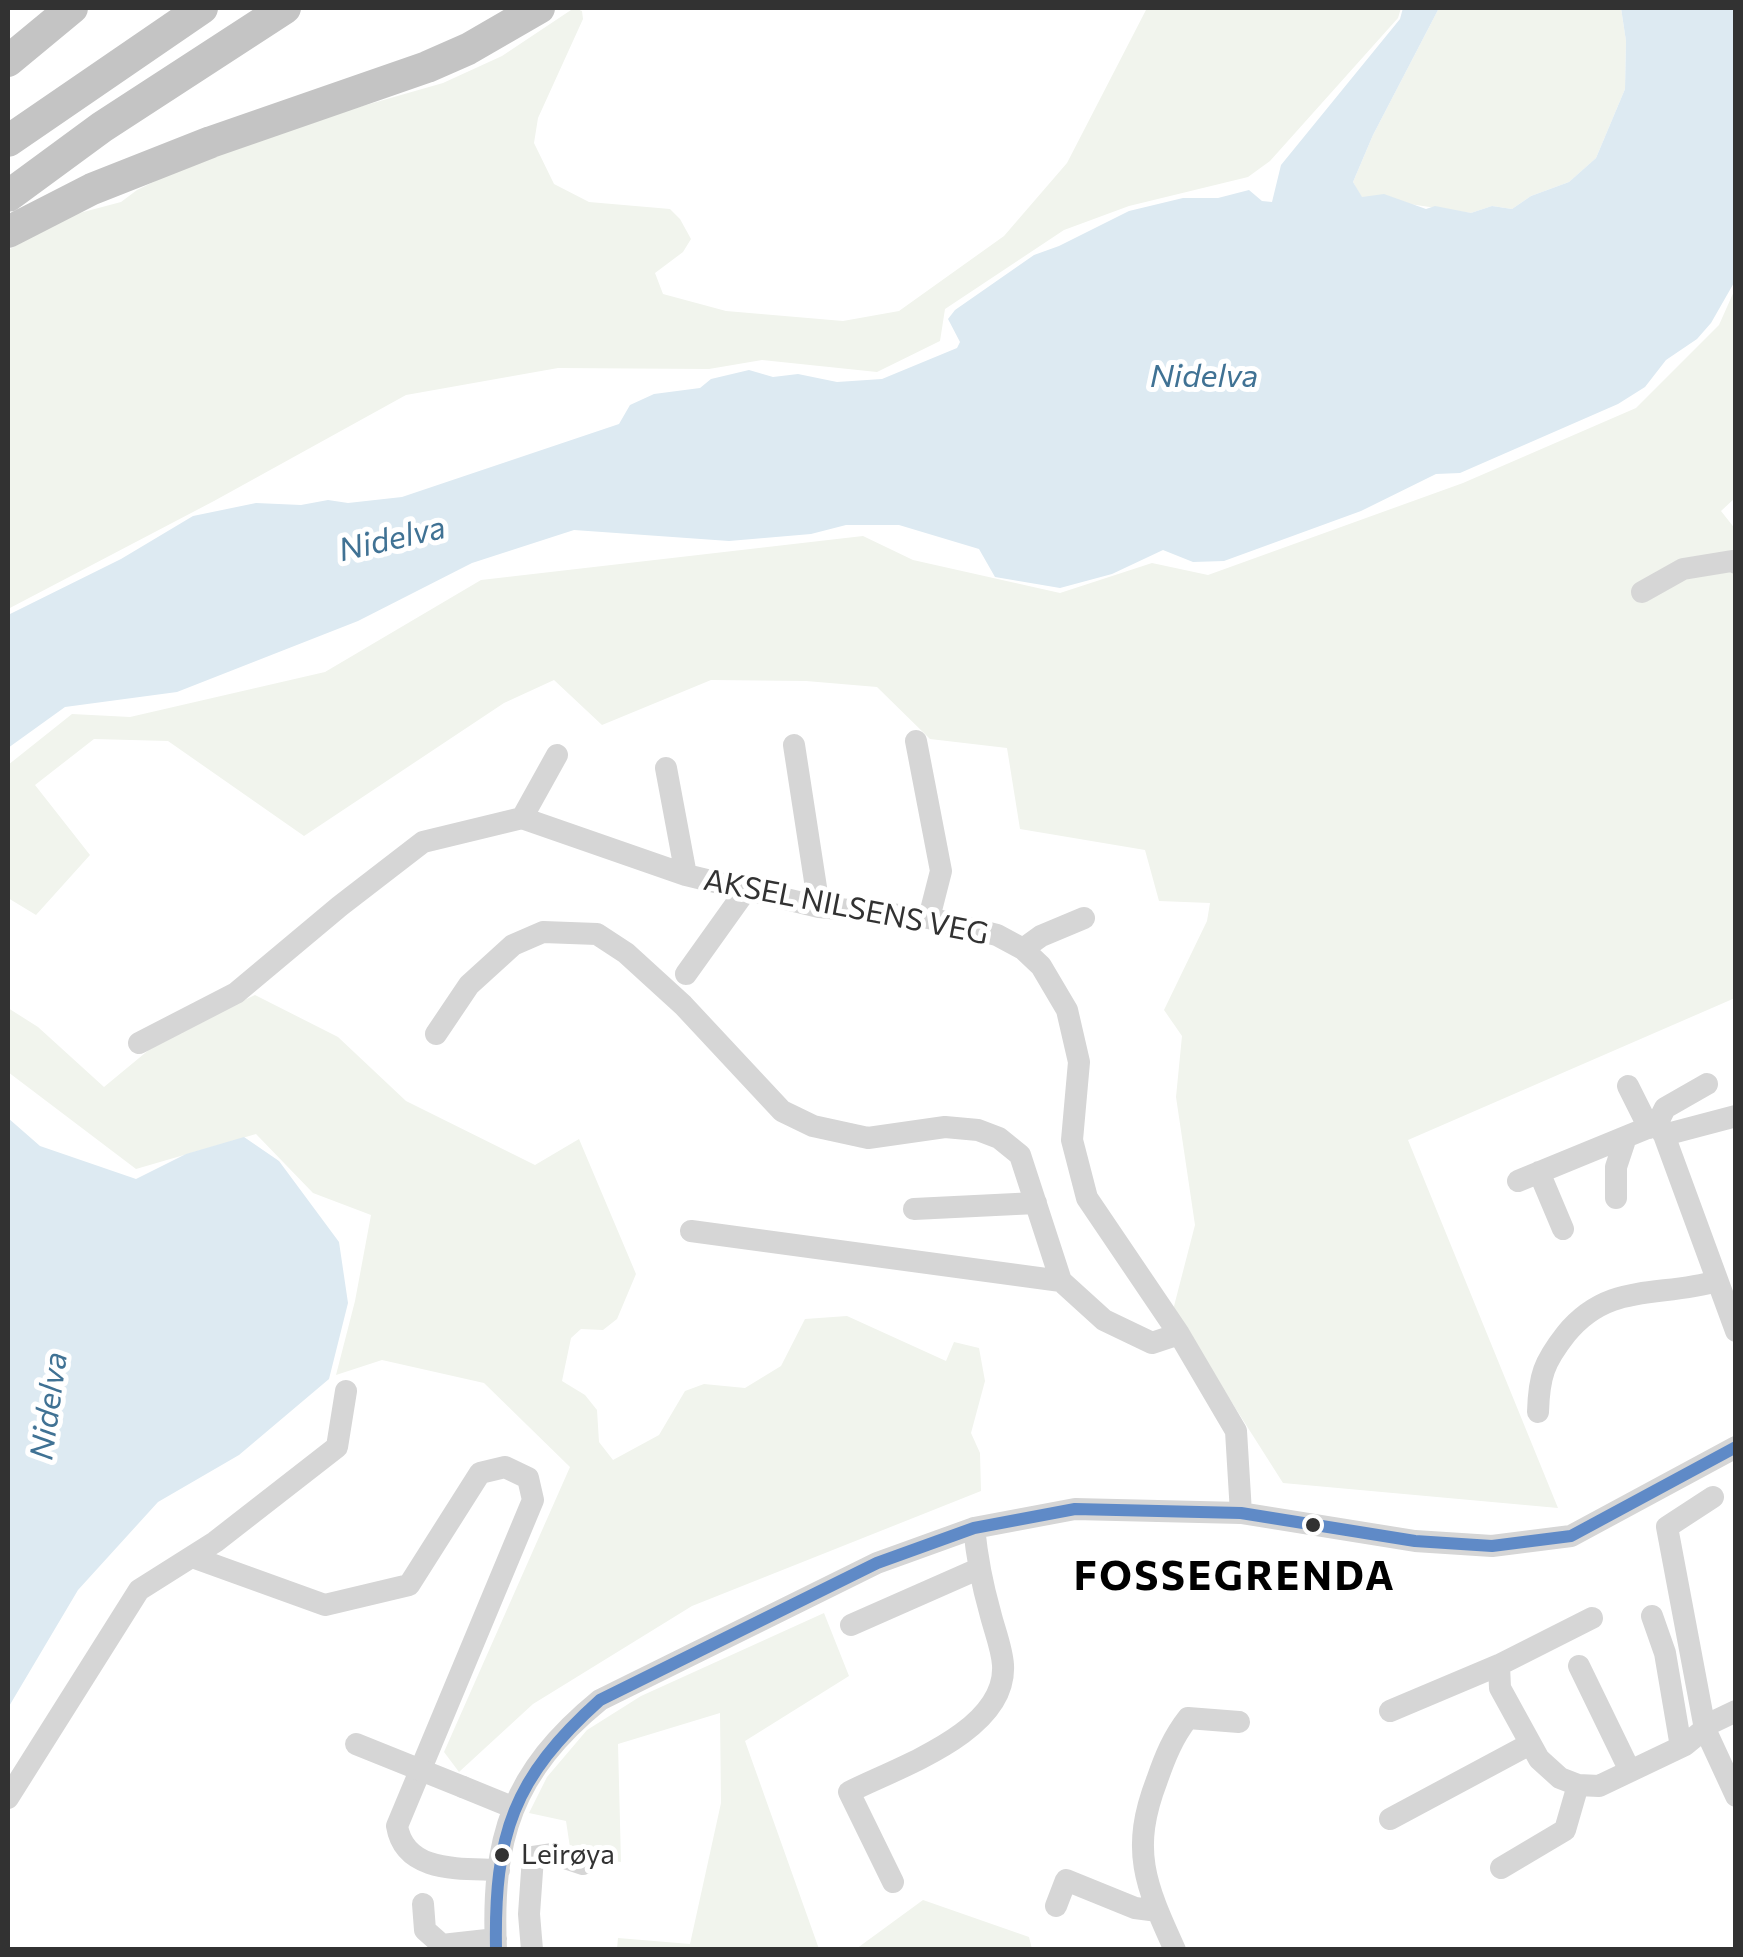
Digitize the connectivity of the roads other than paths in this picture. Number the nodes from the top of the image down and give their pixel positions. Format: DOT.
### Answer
graph roads {
  1 [pos="72,8"];
  2 [pos="202,8"];
  3 [pos="285,8"];
  4 [pos="539,8"];
  5 [pos="8,61"];
  6 [pos="8,141"];
  7 [pos="8,196"];
  8 [pos="8,232"];
  9 [pos="1736,563"];
  10 [pos="1642,592"];
  11 [pos="916,740"];
  12 [pos="794,745"];
  13 [pos="557,755"];
  14 [pos="666,768"];
  15 [pos="522,818"];
  16 [pos="686,875"];
  17 [pos="746,890"];
  18 [pos="819,908"];
  19 [pos="929,918"];
  20 [pos="1084,918"];
  21 [pos="1024,949"];
  22 [pos="686,974"];
  23 [pos="436,1034"];
  24 [pos="139,1044"];
  25 [pos="1707,1084"];
  26 [pos="1628,1086"];
  27 [pos="1736,1116"];
  28 [pos="1656,1129"];
  29 [pos="1626,1137"];
  30 [pos="1616,1198"];
  31 [pos="1036,1203"];
  32 [pos="914,1210"];
  33 [pos="1563,1229"];
  34 [pos="691,1231"];
  35 [pos="1722,1274"];
  36 [pos="1061,1281"];
  37 [pos="1736,1330"];
  38 [pos="1179,1334"];
  39 [pos="346,1391"];
  40 [pos="1538,1412"];
  41 [pos="1735,1447"];
  42 [pos="1714,1497"];
  43 [pos="1241,1513"];
  44 [pos="974,1528"];
  45 [pos="192,1557"];
  46 [pos="978,1568"];
  47 [pos="1652,1616"];
  48 [pos="1592,1618"];
  49 [pos="851,1625"];
  50 [pos="1499,1665"];
  51 [pos="1579,1666"];
  52 [pos="1390,1711"];
  53 [pos="1736,1711"];
  54 [pos="1239,1722"];
  55 [pos="1705,1729"];
  56 [pos="356,1744"];
  57 [pos="1530,1744"];
  58 [pos="1681,1748"];
  59 [pos="1630,1771"];
  60 [pos="1578,1786"];
  61 [pos="1736,1796"];
  62 [pos="8,1798"];
  63 [pos="512,1806"];
  64 [pos="1390,1819"];
  65 [pos="583,1864"];
  66 [pos="1501,1868"];
  67 [pos="499,1870"];
  68 [pos="893,1882"];
  69 [pos="423,1904"];
  70 [pos="1056,1906"];
  71 [pos="1158,1911"];
  72 [pos="529,1914"];
  73 [pos="496,1935"];
  74 [pos="532,1950"];
  75 [pos="1175,1950"];
  1 -- 5 [label="highway"];
  2 -- 6 [label="highway"];
  3 -- 7 [label="highway"];
  4 -- 8 [label="highway"];
  9 -- 10 [label="street"];
  11 -- 19 [label="street"];
  12 -- 18 [label="street"];
  13 -- 15 [label="street"];
  14 -- 16 [label="street"];
  15 -- 16 [label="street, AKSEL NILSENS VEG"];
  15 -- 24 [label="street"];
  16 -- 17 [label="street, AKSEL NILSENS VEG"];
  17 -- 18 [label="street, AKSEL NILSENS VEG"];
  17 -- 22 [label="street"];
  18 -- 19 [label="street, AKSEL NILSENS VEG"];
  19 -- 21 [label="street, AKSEL NILSENS VEG"];
  20 -- 21 [label="street, AKSEL NILSENS VEG"];
  21 -- 38 [label="street, AKSEL NILSENS VEG"];
  23 -- 31 [label="street"];
  25 -- 28 [label="street"];
  26 -- 28 [label="street"];
  27 -- 28 [label="street"];
  28 -- 29 [label="street"];
  28 -- 35 [label="street"];
  29 -- 30 [label="street"];
  29 -- 33 [label="street"];
  31 -- 32 [label="street"];
  31 -- 36 [label="street"];
  34 -- 36 [label="street"];
  35 -- 37 [label="street"];
  35 -- 40 [label="street"];
  36 -- 38 [label="street"];
  38 -- 43 [label="street, AKSEL NILSENS VEG"];
  39 -- 45 [label="street"];
  41 -- 43 [label="street"];
  42 -- 55 [label="street"];
  43 -- 44 [label="street"];
  44 -- 46 [label="street"];
  44 -- 63 [label="street"];
  45 -- 62 [label="street"];
  45 -- 67 [label="street"];
  46 -- 49 [label="street"];
  46 -- 68 [label="street"];
  47 -- 58 [label="street"];
  48 -- 50 [label="street"];
  50 -- 52 [label="street"];
  50 -- 57 [label="street"];
  51 -- 59 [label="street"];
  53 -- 55 [label="street"];
  54 -- 71 [label="street"];
  55 -- 58 [label="street"];
  55 -- 61 [label="street"];
  56 -- 63 [label="street, bridge"];
  57 -- 60 [label="street"];
  57 -- 64 [label="street"];
  58 -- 59 [label="street"];
  59 -- 60 [label="street"];
  60 -- 66 [label="street"];
  63 -- 67 [label="street"];
  65 -- 72 [label="street"];
  67 -- 73 [label="street"];
  69 -- 73 [label="street"];
  70 -- 71 [label="street"];
  71 -- 75 [label="street"];
  72 -- 73 [label="street"];
  72 -- 74 [label="street"];
}
